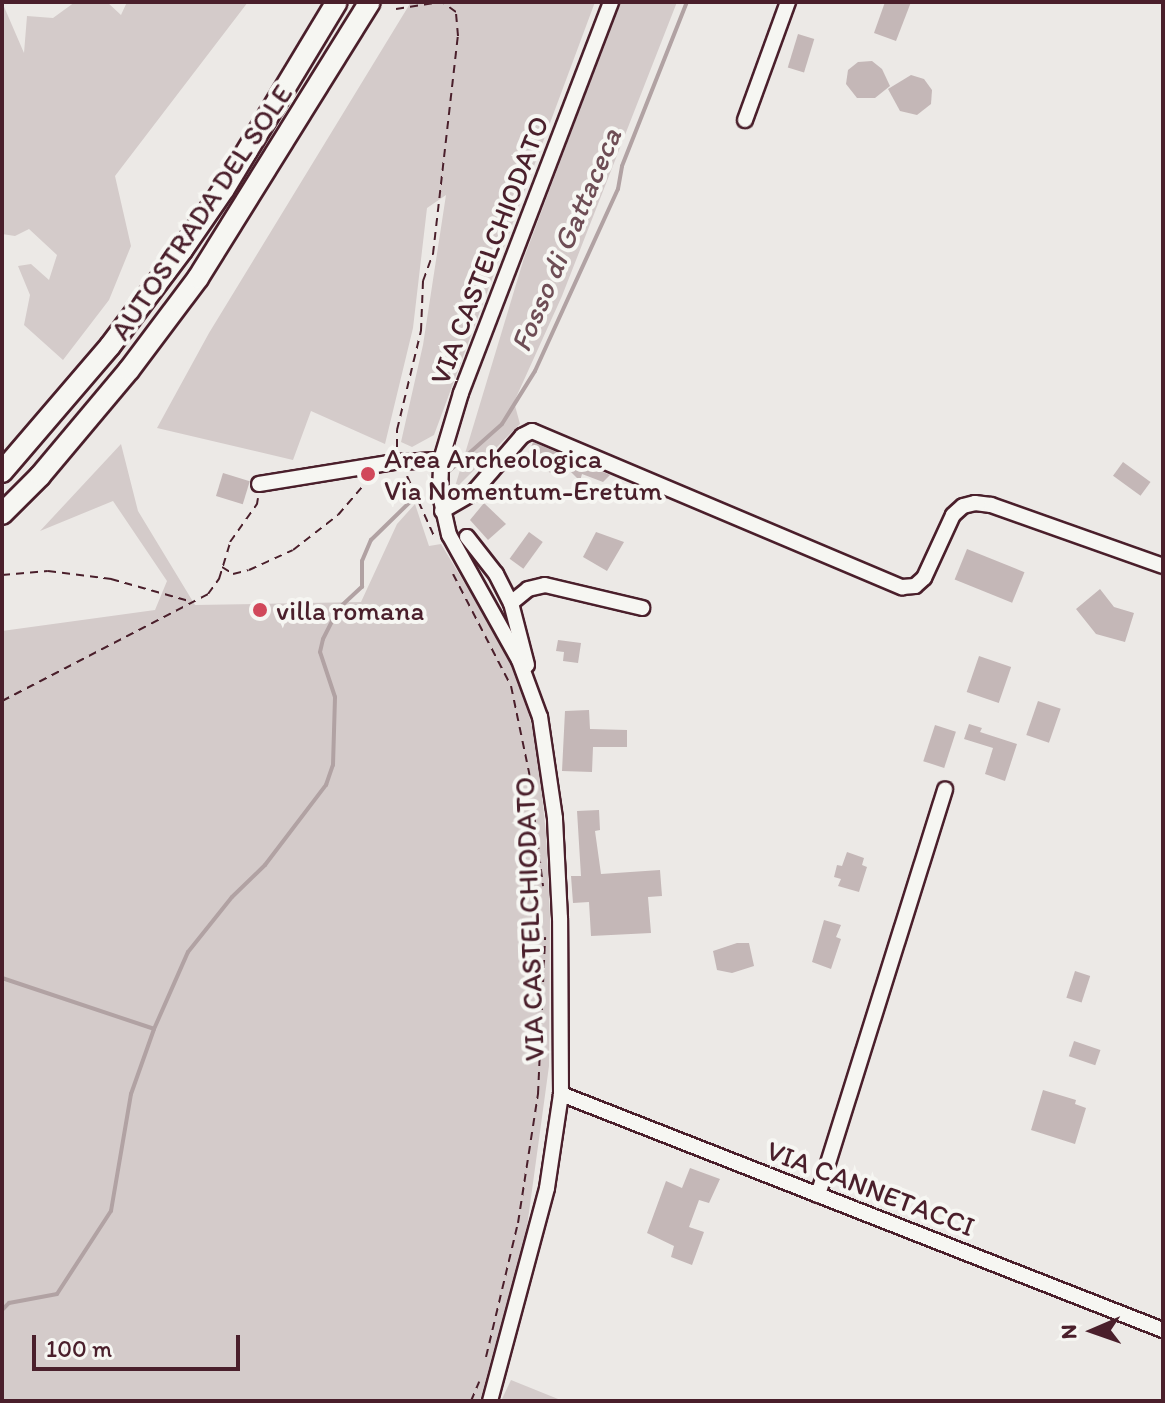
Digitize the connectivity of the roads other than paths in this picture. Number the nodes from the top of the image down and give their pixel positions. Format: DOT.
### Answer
graph roads {
  1 [pos="337,2"];
  2 [pos="370,2"];
  3 [pos="611,2"];
  4 [pos="788,2"];
  5 [pos="745,120"];
  6 [pos="441,460"];
  7 [pos="2,472"];
  8 [pos="259,484"];
  9 [pos="442,511"];
  10 [pos="2,514"];
  11 [pos="467,537"];
  12 [pos="1163,566"];
  13 [pos="511,603"];
  14 [pos="642,608"];
  15 [pos="530,685"];
  16 [pos="945,789"];
  17 [pos="561,1094"];
  18 [pos="818,1195"];
  19 [pos="1163,1330"];
  20 [pos="490,1401"];
  1 -- 7 [label="highway, AUTOSTRADA DEL SOLE"];
  2 -- 10 [label="highway, AUTOSTRADA DEL SOLE"];
  3 -- 6 [label="street, VIA CASTELCHIODATO"];
  4 -- 5 [label="street"];
  6 -- 8 [label="street"];
  6 -- 9 [label="street, VIA CASTELCHIODATO"];
  9 -- 12 [label="street"];
  9 -- 15 [label="street, VIA CASTELCHIODATO"];
  11 -- 13 [label="street"];
  13 -- 14 [label="street"];
  13 -- 15 [label="street"];
  15 -- 17 [label="street, VIA CASTELCHIODATO"];
  16 -- 18 [label="street"];
  17 -- 18 [label="street, VIA CANNETACCI"];
  17 -- 20 [label="street, VIA CASTELCHIODATO"];
  18 -- 19 [label="street, VIA CANNETACCI"];
}
